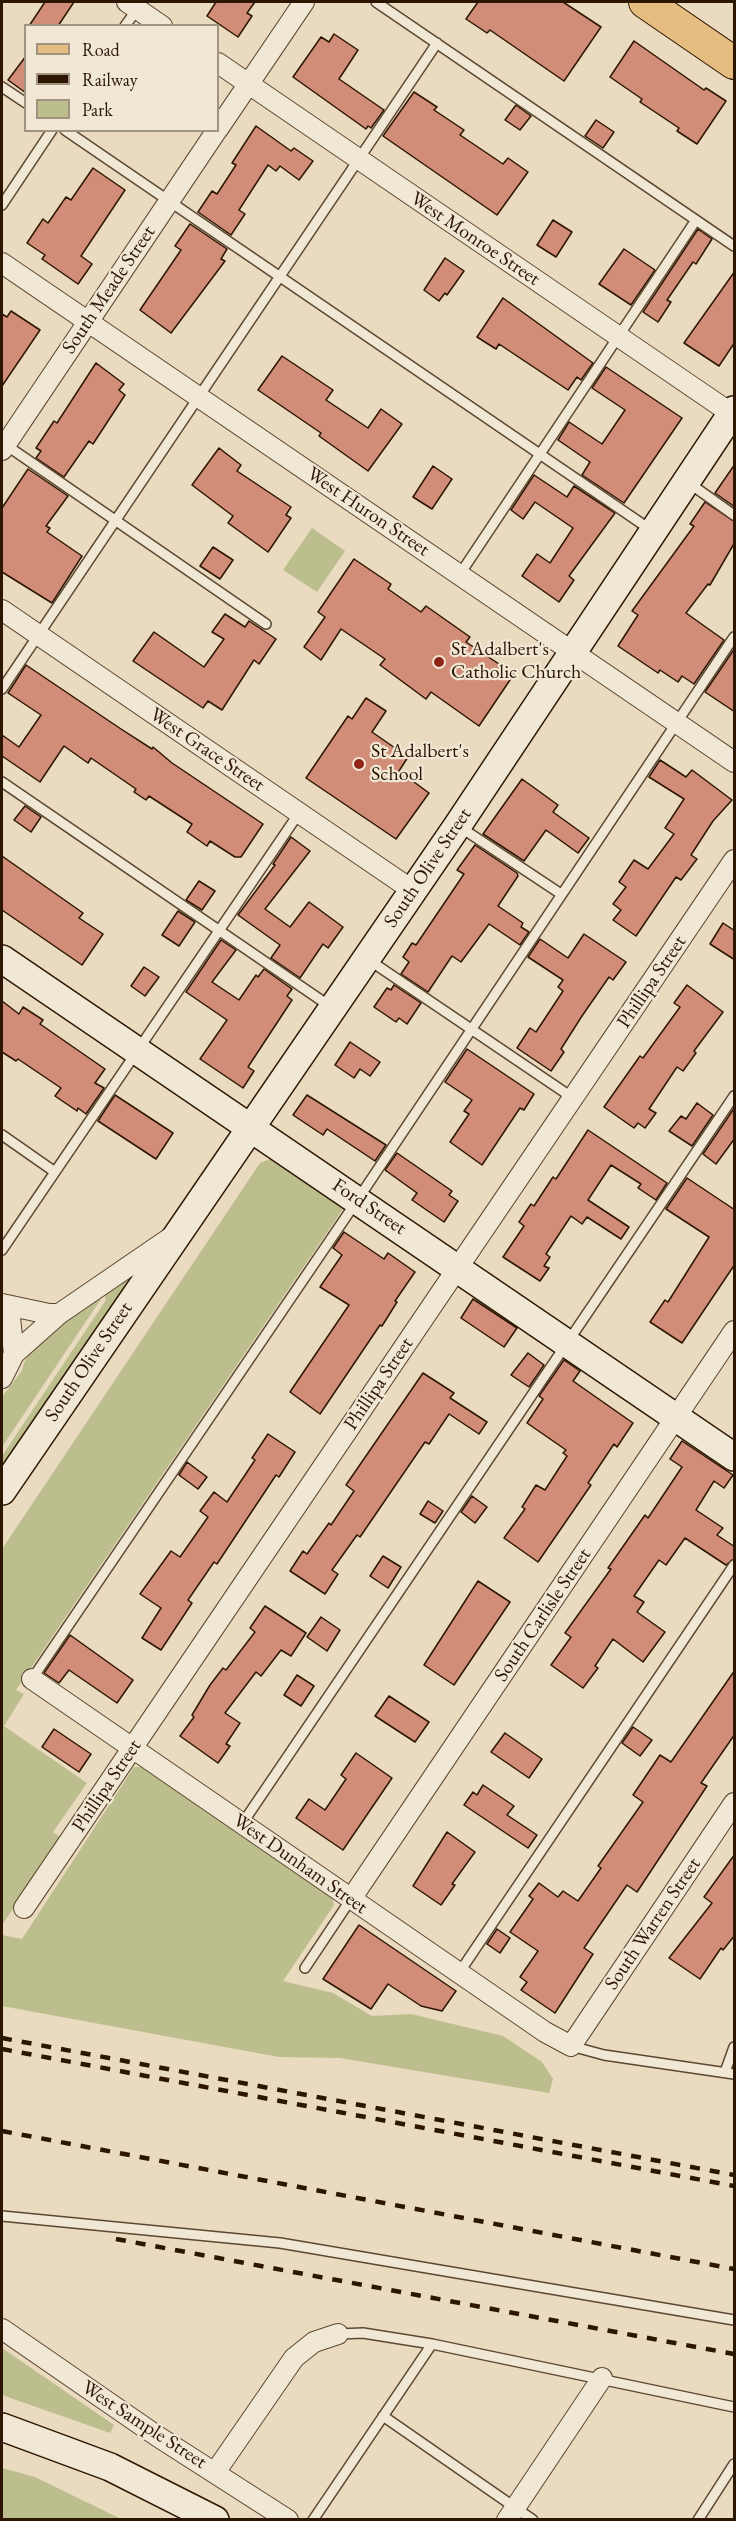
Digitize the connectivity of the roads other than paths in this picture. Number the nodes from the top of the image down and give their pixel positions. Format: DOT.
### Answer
graph roads {
  1 [pos="304,2"];
  2 [pos="376,2"];
  3 [pos="645,2"];
  4 [pos="135,4"];
  5 [pos="126,24"];
  6 [pos="160,24"];
  7 [pos="437,44"];
  8 [pos="735,63"];
  9 [pos="219,64"];
  10 [pos="248,84"];
  11 [pos="2,87"];
  12 [pos="24,102"];
  13 [pos="219,127"];
  14 [pos="51,132"];
  15 [pos="68,132"];
  16 [pos="216,132"];
  17 [pos="359,160"];
  18 [pos="169,201"];
  19 [pos="2,205"];
  20 [pos="696,220"];
  21 [pos="735,246"];
  22 [pos="2,263"];
  23 [pos="280,277"];
  24 [pos="88,322"];
  25 [pos="618,337"];
  26 [pos="198,398"];
  27 [pos="733,412"];
  28 [pos="3,445"];
  29 [pos="540,454"];
  30 [pos="687,481"];
  31 [pos="735,515"];
  32 [pos="116,519"];
  33 [pos="653,532"];
  34 [pos="460,574"];
  35 [pos="2,610"];
  36 [pos="266,624"];
  37 [pos="38,635"];
  38 [pos="735,637"];
  39 [pos="573,651"];
  40 [pos="2,689"];
  41 [pos="677,722"];
  42 [pos="735,762"];
  43 [pos="2,782"];
  44 [pos="299,813"];
  45 [pos="458,825"];
  46 [pos="735,860"];
  47 [pos="412,890"];
  48 [pos="561,894"];
  49 [pos="219,931"];
  50 [pos="2,959"];
  51 [pos="367,959"];
  52 [pos="333,1008"];
  53 [pos="471,1029"];
  54 [pos="137,1051"];
  55 [pos="735,1096"];
  56 [pos="573,1098"];
  57 [pos="251,1129"];
  58 [pos="2,1135"];
  59 [pos="55,1172"];
  60 [pos="357,1199"];
  61 [pos="178,1234"];
  62 [pos="2,1250"];
  63 [pos="458,1268"];
  64 [pos="2,1306"];
  65 [pos="59,1314"];
  66 [pos="735,1331"];
  67 [pos="568,1343"];
  68 [pos="14,1354"];
  69 [pos="2,1378"];
  70 [pos="677,1417"];
  71 [pos="735,1457"];
  72 [pos="2,1491"];
  73 [pos="735,1565"];
  74 [pos="32,1678"];
  75 [pos="133,1748"];
  76 [pos="735,1803"];
  77 [pos="243,1824"];
  78 [pos="351,1899"];
  79 [pos="24,1908"];
  80 [pos="305,1968"];
  81 [pos="459,1974"];
  82 [pos="571,2046"];
  83 [pos="735,2047"];
  84 [pos="730,2073"];
  85 [pos="2,2216"];
  86 [pos="735,2320"];
  87 [pos="2,2328"];
  88 [pos="338,2334"];
  89 [pos="432,2344"];
  90 [pos="602,2378"];
  91 [pos="735,2407"];
  92 [pos="383,2415"];
  93 [pos="2,2427"];
  94 [pos="735,2464"];
  95 [pos="216,2471"];
  96 [pos="511,2513"];
  97 [pos="215,2520"];
  98 [pos="288,2520"];
  99 [pos="313,2520"];
  100 [pos="533,2520"];
  101 [pos="698,2520"];
  1 -- 10 [label="street, South Meade Street"];
  2 -- 7 [label="lane"];
  3 -- 8 [label="main road"];
  4 -- 5 [label="lane"];
  4 -- 6 [label="street"];
  7 -- 17 [label="lane"];
  7 -- 20 [label="lane"];
  9 -- 10 [label="street, West Monroe Street"];
  10 -- 13 [label="street, South Meade Street"];
  10 -- 17 [label="street, West Monroe Street"];
  11 -- 12 [label="lane"];
  14 -- 19 [label="lane"];
  15 -- 18 [label="lane"];
  16 -- 18 [label="street, South Meade Street"];
  17 -- 23 [label="lane"];
  17 -- 25 [label="street, West Monroe Street"];
  18 -- 23 [label="lane"];
  18 -- 24 [label="street, South Meade Street"];
  20 -- 21 [label="lane"];
  20 -- 25 [label="lane"];
  22 -- 24 [label="street, West Huron Street"];
  23 -- 26 [label="lane"];
  23 -- 29 [label="lane"];
  24 -- 26 [label="street, West Huron Street"];
  24 -- 28 [label="street, South Meade Street"];
  25 -- 27 [label="street, West Monroe Street"];
  25 -- 29 [label="lane"];
  26 -- 32 [label="lane"];
  26 -- 34 [label="street, West Huron Street"];
  27 -- 30 [label="street, South Olive Street"];
  28 -- 32 [label="lane"];
  29 -- 33 [label="lane"];
  29 -- 34 [label="lane"];
  30 -- 31 [label="lane"];
  30 -- 33 [label="street, South Olive Street"];
  32 -- 36 [label="lane"];
  32 -- 37 [label="lane"];
  33 -- 39 [label="street, South Olive Street"];
  34 -- 39 [label="street, West Huron Street"];
  35 -- 37 [label="street, West Grace Street"];
  37 -- 40 [label="lane"];
  37 -- 44 [label="street, West Grace Street"];
  38 -- 41 [label="lane"];
  39 -- 41 [label="street, West Huron Street"];
  39 -- 45 [label="street, South Olive Street"];
  41 -- 42 [label="street, West Huron Street"];
  41 -- 48 [label="lane"];
  43 -- 49 [label="lane"];
  44 -- 47 [label="street, West Grace Street"];
  44 -- 49 [label="lane"];
  45 -- 47 [label="street, South Olive Street"];
  45 -- 48 [label="lane"];
  46 -- 56 [label="street, Phillipa Street"];
  47 -- 51 [label="street, South Olive Street"];
  48 -- 53 [label="lane"];
  49 -- 52 [label="lane"];
  49 -- 54 [label="lane"];
  50 -- 54 [label="street, Ford Street"];
  51 -- 52 [label="street, South Olive Street"];
  51 -- 53 [label="lane"];
  52 -- 57 [label="street, South Olive Street"];
  53 -- 56 [label="lane"];
  53 -- 60 [label="lane"];
  54 -- 57 [label="street, Ford Street"];
  54 -- 59 [label="lane"];
  55 -- 67 [label="lane"];
  56 -- 63 [label="street, Phillipa Street"];
  57 -- 60 [label="street, Ford Street"];
  57 -- 61 [label="street, South Olive Street"];
  58 -- 59 [label="lane"];
  59 -- 62 [label="lane"];
  60 -- 63 [label="street, Ford Street"];
  60 -- 74 [label="lane"];
  61 -- 65 [label="street, South Olive Street"];
  61 -- 72 [label="street, South Olive Street"];
  63 -- 67 [label="street, Ford Street"];
  63 -- 75 [label="street, Phillipa Street"];
  64 -- 65 [label="street"];
  64 -- 68 [label="street"];
  65 -- 68 [label="street, South Olive Street"];
  66 -- 70 [label="street, South Carlisle Street"];
  67 -- 70 [label="street, Ford Street"];
  67 -- 77 [label="lane"];
  68 -- 69 [label="street, South Olive Street"];
  70 -- 71 [label="street, Ford Street"];
  70 -- 78 [label="street, South Carlisle Street"];
  73 -- 81 [label="lane"];
  74 -- 75 [label="street, West Dunham Street"];
  75 -- 77 [label="street, West Dunham Street"];
  75 -- 79 [label="street, Phillipa Street"];
  76 -- 82 [label="street, South Warren Street"];
  77 -- 78 [label="street, West Dunham Street"];
  78 -- 80 [label="lane"];
  78 -- 81 [label="street, West Dunham Street"];
  81 -- 82 [label="street, West Dunham Street"];
  82 -- 84 [label="lane"];
  83 -- 84 [label="lane"];
  85 -- 86 [label="lane"];
  87 -- 95 [label="street, West Sample Street"];
  88 -- 89 [label="lane"];
  88 -- 95 [label="street"];
  89 -- 90 [label="lane"];
  89 -- 92 [label="lane"];
  90 -- 91 [label="lane"];
  90 -- 96 [label="street"];
  92 -- 96 [label="lane"];
  92 -- 99 [label="lane"];
  93 -- 97 [label="street"];
  94 -- 101 [label="lane"];
  95 -- 98 [label="street, West Sample Street"];
  96 -- 100 [label="lane"];
}
